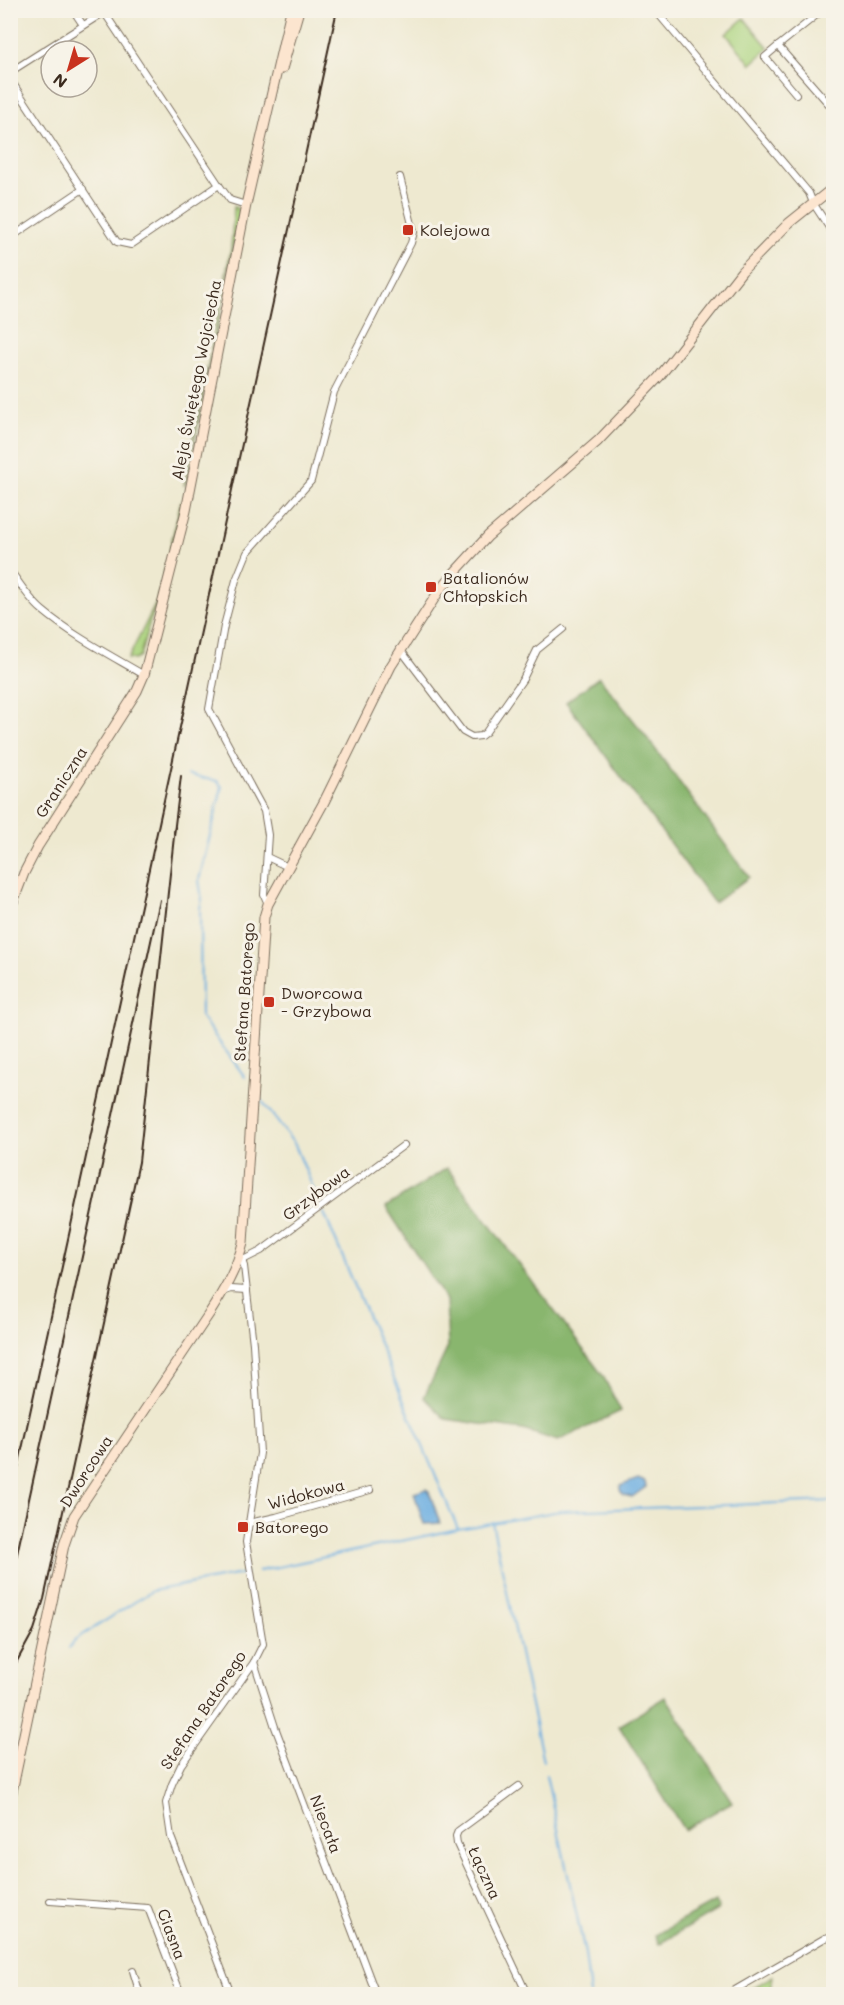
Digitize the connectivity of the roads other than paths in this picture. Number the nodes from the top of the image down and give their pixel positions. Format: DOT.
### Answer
graph roads {
  1 [pos="73,10"];
  2 [pos="291,10"];
  3 [pos="299,10"];
  4 [pos="655,10"];
  5 [pos="823,10"];
  6 [pos="105,11"];
  7 [pos="83,26"];
  8 [pos="778,46"];
  9 [pos="10,72"];
  10 [pos="10,79"];
  11 [pos="274,90"];
  12 [pos="796,94"];
  13 [pos="834,110"];
  14 [pos="400,177"];
  15 [pos="219,185"];
  16 [pos="834,187"];
  17 [pos="83,189"];
  18 [pos="813,203"];
  19 [pos="246,205"];
  20 [pos="834,235"];
  21 [pos="10,238"];
  22 [pos="10,570"];
  23 [pos="563,629"];
  24 [pos="400,649"];
  25 [pos="144,675"];
  26 [pos="267,858"];
  27 [pos="288,867"];
  28 [pos="268,904"];
  29 [pos="10,910"];
  30 [pos="404,1144"];
  31 [pos="242,1257"];
  32 [pos="247,1290"];
  33 [pos="222,1292"];
  34 [pos="370,1490"];
  35 [pos="249,1523"];
  36 [pos="254,1662"];
  37 [pos="519,1786"];
  38 [pos="10,1801"];
  39 [pos="50,1901"];
  40 [pos="834,1936"];
  41 [pos="133,1971"];
  42 [pos="140,1995"];
  43 [pos="181,1995"];
  44 [pos="231,1995"];
  45 [pos="376,1995"];
  46 [pos="527,1995"];
  47 [pos="728,1995"];
  1 -- 7 [label="street"];
  2 -- 11 [label="street, Aleja Świętego Wojciecha"];
  3 -- 11 [label="street, Aleja Świętego Wojciecha"];
  4 -- 18 [label="street"];
  5 -- 8 [label="street"];
  6 -- 7 [label="street"];
  6 -- 15 [label="street"];
  7 -- 9 [label="street"];
  8 -- 12 [label="street"];
  8 -- 13 [label="street"];
  10 -- 17 [label="street"];
  11 -- 19 [label="street, Aleja Świętego Wojciecha"];
  14 -- 26 [label="street, Stefana Batorego"];
  15 -- 17 [label="street"];
  15 -- 19 [label="street"];
  16 -- 18 [label="street"];
  17 -- 21 [label="street"];
  18 -- 20 [label="street"];
  18 -- 24 [label="street"];
  19 -- 25 [label="street, Aleja Świętego Wojciecha"];
  22 -- 25 [label="street"];
  23 -- 24 [label="street"];
  24 -- 27 [label="street"];
  25 -- 29 [label="street, Graniczna"];
  26 -- 27 [label="street"];
  26 -- 28 [label="street, Stefana Batorego"];
  27 -- 28 [label="street"];
  28 -- 31 [label="street, Stefana Batorego"];
  30 -- 31 [label="street, Grzybowa"];
  31 -- 32 [label="street, Stefana Batorego"];
  31 -- 33 [label="street, Dworcowa"];
  32 -- 33 [label="street"];
  32 -- 35 [label="street, Stefana Batorego"];
  33 -- 38 [label="street, Dworcowa"];
  34 -- 35 [label="street, Widokowa"];
  35 -- 36 [label="street, Stefana Batorego"];
  36 -- 44 [label="street, Stefana Batorego"];
  36 -- 45 [label="street, Niecała"];
  37 -- 46 [label="street, Łączna"];
  39 -- 43 [label="street, Ciasna"];
  40 -- 47 [label="street"];
  41 -- 42 [label="street"];
}
